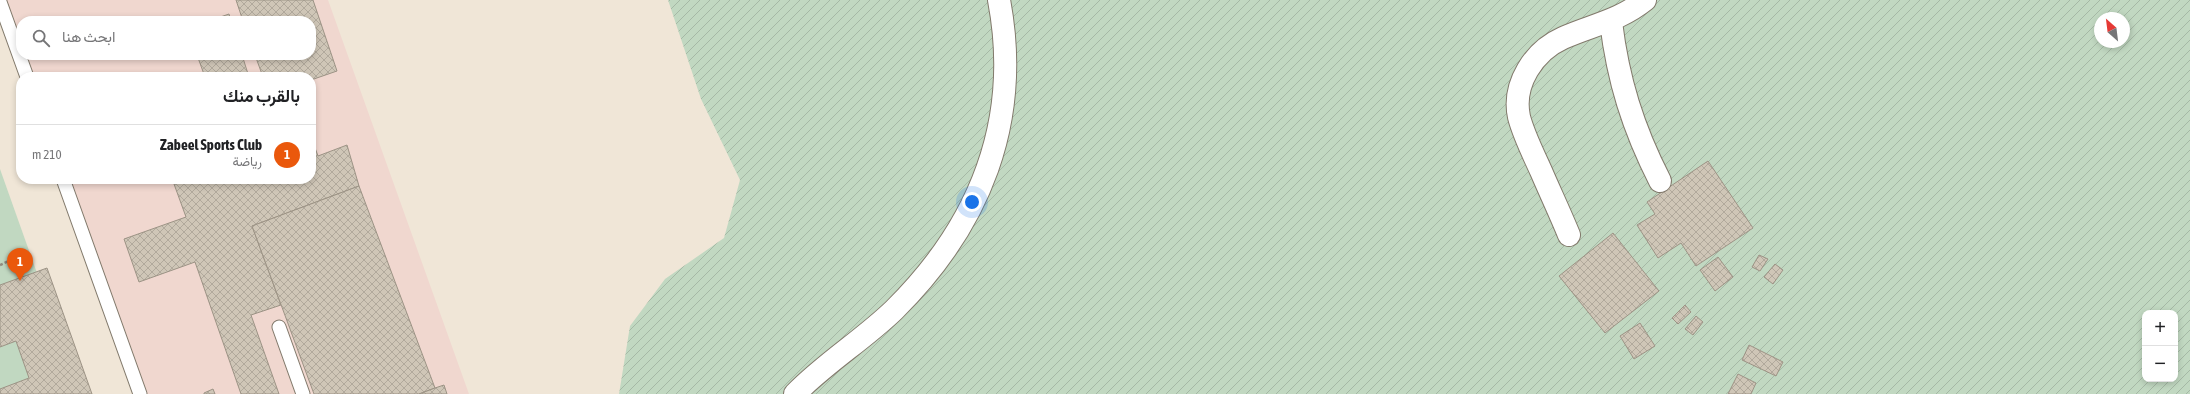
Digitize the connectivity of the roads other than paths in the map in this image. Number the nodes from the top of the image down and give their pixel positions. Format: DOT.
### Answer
graph roads {
  1 [pos="999,0"];
  2 [pos="1646,0"];
  3 [pos="0,2"];
  4 [pos="1611,22"];
  5 [pos="16,46"];
  6 [pos="21,60"];
  7 [pos="25,72"];
  8 [pos="1660,181"];
  9 [pos="65,184"];
  10 [pos="1569,235"];
  11 [pos="279,327"];
  12 [pos="140,394"];
  13 [pos="302,394"];
  14 [pos="795,394"];
  1 -- 14 [label="street"];
  2 -- 4 [label="street"];
  3 -- 5 [label="lane"];
  4 -- 8 [label="street"];
  4 -- 10 [label="street"];
  6 -- 7 [label="lane"];
  9 -- 12 [label="lane"];
  11 -- 13 [label="lane"];
}
